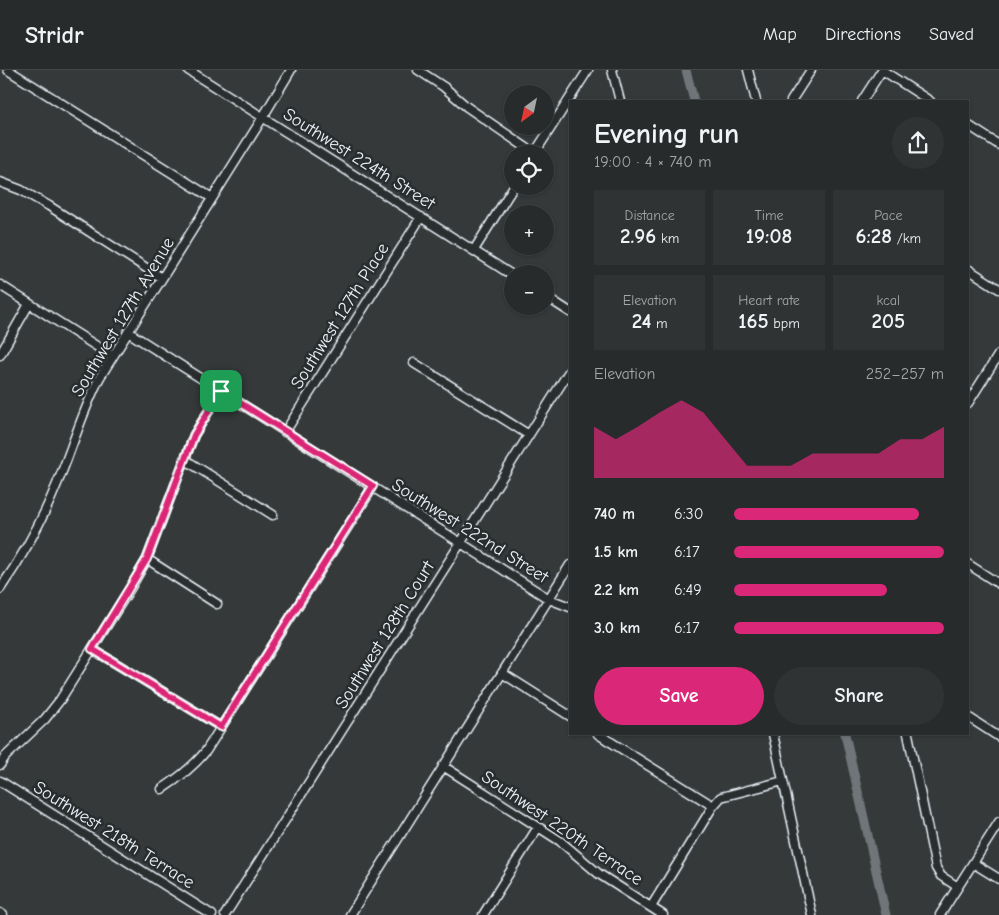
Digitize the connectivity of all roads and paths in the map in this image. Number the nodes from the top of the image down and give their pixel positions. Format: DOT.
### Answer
graph roads {
  1 [pos="8,70"];
  2 [pos="188,70"];
  3 [pos="290,70"];
  4 [pos="418,70"];
  5 [pos="588,70"];
  6 [pos="612,70"];
  7 [pos="748,70"];
  8 [pos="811,70"];
  9 [pos="882,70"];
  10 [pos="620,100"];
  11 [pos="756,100"];
  12 [pos="792,100"];
  13 [pos="863,100"];
  14 [pos="928,100"];
  15 [pos="263,116"];
  16 [pos="969,126"];
  17 [pos="524,145"];
  18 [pos="540,145"];
  19 [pos="999,145"];
  20 [pos="0,182"];
  21 [pos="508,195"];
  22 [pos="212,198"];
  23 [pos="421,216"];
  24 [pos="474,250"];
  25 [pos="504,270"];
  26 [pos="969,270"];
  27 [pos="162,278"];
  28 [pos="0,285"];
  29 [pos="999,289"];
  30 [pos="554,302"];
  31 [pos="29,304"];
  32 [pos="569,311"];
  33 [pos="128,332"];
  34 [pos="999,354"];
  35 [pos="0,355"];
  36 [pos="112,356"];
  37 [pos="414,363"];
  38 [pos="569,372"];
  39 [pos="221,391"];
  40 [pos="969,401"];
  41 [pos="285,432"];
  42 [pos="529,435"];
  43 [pos="184,460"];
  44 [pos="373,486"];
  45 [pos="273,515"];
  46 [pos="462,542"];
  47 [pos="147,559"];
  48 [pos="969,565"];
  49 [pos="569,567"];
  50 [pos="999,584"];
  51 [pos="0,588"];
  52 [pos="549,598"];
  53 [pos="216,604"];
  54 [pos="569,607"];
  55 [pos="92,649"];
  56 [pos="502,673"];
  57 [pos="569,715"];
  58 [pos="969,718"];
  59 [pos="221,727"];
  60 [pos="600,735"];
  61 [pos="772,735"];
  62 [pos="908,735"];
  63 [pos="999,738"];
  64 [pos="0,765"];
  65 [pos="443,766"];
  66 [pos="0,781"];
  67 [pos="783,781"];
  68 [pos="162,789"];
  69 [pos="713,806"];
  70 [pos="999,822"];
  71 [pos="538,827"];
  72 [pos="973,863"];
  73 [pos="999,879"];
  74 [pos="958,886"];
  75 [pos="651,907"];
  76 [pos="212,915"];
  77 [pos="225,915"];
  78 [pos="350,915"];
  79 [pos="482,915"];
  80 [pos="663,915"];
  81 [pos="812,915"];
  82 [pos="940,915"];
  1 -- 22 [label="street"];
  2 -- 15 [label="street, Southwest 224th Street"];
  3 -- 15 [label="street, Southwest 127th Avenue"];
  4 -- 17 [label="street"];
  5 -- 18 [label="street"];
  6 -- 10 [label="street"];
  7 -- 11 [label="street"];
  8 -- 12 [label="street"];
  9 -- 13 [label="street"];
  9 -- 14 [label="street"];
  15 -- 22 [label="street, Southwest 127th Avenue"];
  15 -- 23 [label="street, Southwest 224th Street"];
  16 -- 19 [label="street"];
  20 -- 27 [label="street"];
  21 -- 24 [label="street"];
  22 -- 27 [label="street, Southwest 127th Avenue"];
  23 -- 24 [label="street, Southwest 224th Street"];
  23 -- 41 [label="street, Southwest 127th Place"];
  24 -- 25 [label="street, Southwest 224th Street"];
  26 -- 29 [label="street"];
  27 -- 33 [label="street, Southwest 127th Avenue"];
  28 -- 31 [label="street"];
  30 -- 32 [label="street"];
  31 -- 35 [label="street"];
  31 -- 36 [label="street"];
  33 -- 36 [label="street, Southwest 127th Avenue"];
  33 -- 39 [label="street, Southwest 222nd Street"];
  34 -- 40 [label="street"];
  36 -- 51 [label="street, Southwest 127th Avenue"];
  37 -- 42 [label="street"];
  38 -- 42 [label="street, Southwest 128th Court"];
  39 -- 41 [label="street, Southwest 222nd Street"];
  39 -- 43 [label="street"];
  41 -- 44 [label="street, Southwest 222nd Street"];
  42 -- 46 [label="street, Southwest 128th Court"];
  43 -- 45 [label="street"];
  43 -- 47 [label="street"];
  44 -- 46 [label="street, Southwest 222nd Street"];
  44 -- 59 [label="street"];
  46 -- 52 [label="street, Southwest 222nd Street"];
  46 -- 77 [label="street, Southwest 128th Court"];
  47 -- 53 [label="street"];
  47 -- 55 [label="street"];
  48 -- 50 [label="street"];
  49 -- 52 [label="street"];
  52 -- 54 [label="street, Southwest 222nd Street"];
  52 -- 56 [label="street"];
  55 -- 59 [label="street"];
  55 -- 64 [label="street"];
  56 -- 57 [label="street"];
  56 -- 65 [label="street"];
  58 -- 63 [label="street"];
  59 -- 68 [label="street"];
  60 -- 69 [label="street"];
  61 -- 67 [label="street"];
  62 -- 74 [label="street"];
  65 -- 71 [label="street, Southwest 220th Terrace"];
  65 -- 78 [label="street"];
  66 -- 76 [label="street, Southwest 218th Terrace"];
  67 -- 69 [label="street"];
  67 -- 81 [label="street"];
  69 -- 75 [label="street"];
  70 -- 72 [label="street"];
  71 -- 75 [label="street, Southwest 220th Terrace"];
  71 -- 79 [label="street"];
  72 -- 73 [label="street"];
  72 -- 74 [label="street"];
  74 -- 82 [label="street"];
  75 -- 80 [label="street, Southwest 220th Terrace"];
}
